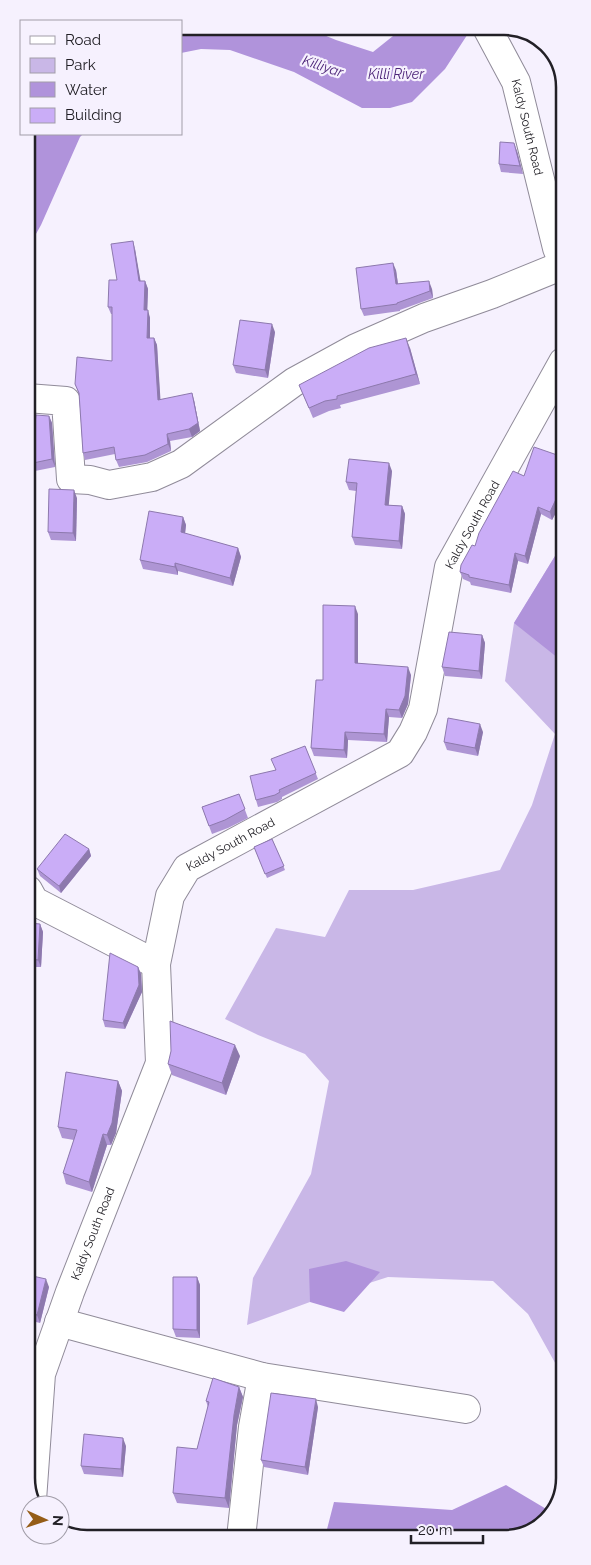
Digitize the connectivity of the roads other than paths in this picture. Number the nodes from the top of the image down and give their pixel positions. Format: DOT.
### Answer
graph roads {
  1 [pos="491,35"];
  2 [pos="556,244"];
  3 [pos="556,267"];
  4 [pos="556,375"];
  5 [pos="35,399"];
  6 [pos="35,902"];
  7 [pos="156,964"];
  8 [pos="59,1322"];
  9 [pos="35,1374"];
  10 [pos="262,1377"];
  11 [pos="466,1409"];
  12 [pos="242,1530"];
  1 -- 2 [label="street, Kaldy South Road"];
  3 -- 5 [label="street"];
  4 -- 7 [label="street, Kaldy South Road"];
  6 -- 7 [label="street"];
  7 -- 8 [label="street, Kaldy South Road"];
  8 -- 9 [label="street, Kaldy South Road"];
  8 -- 10 [label="street"];
  10 -- 11 [label="street"];
  10 -- 12 [label="street"];
}
